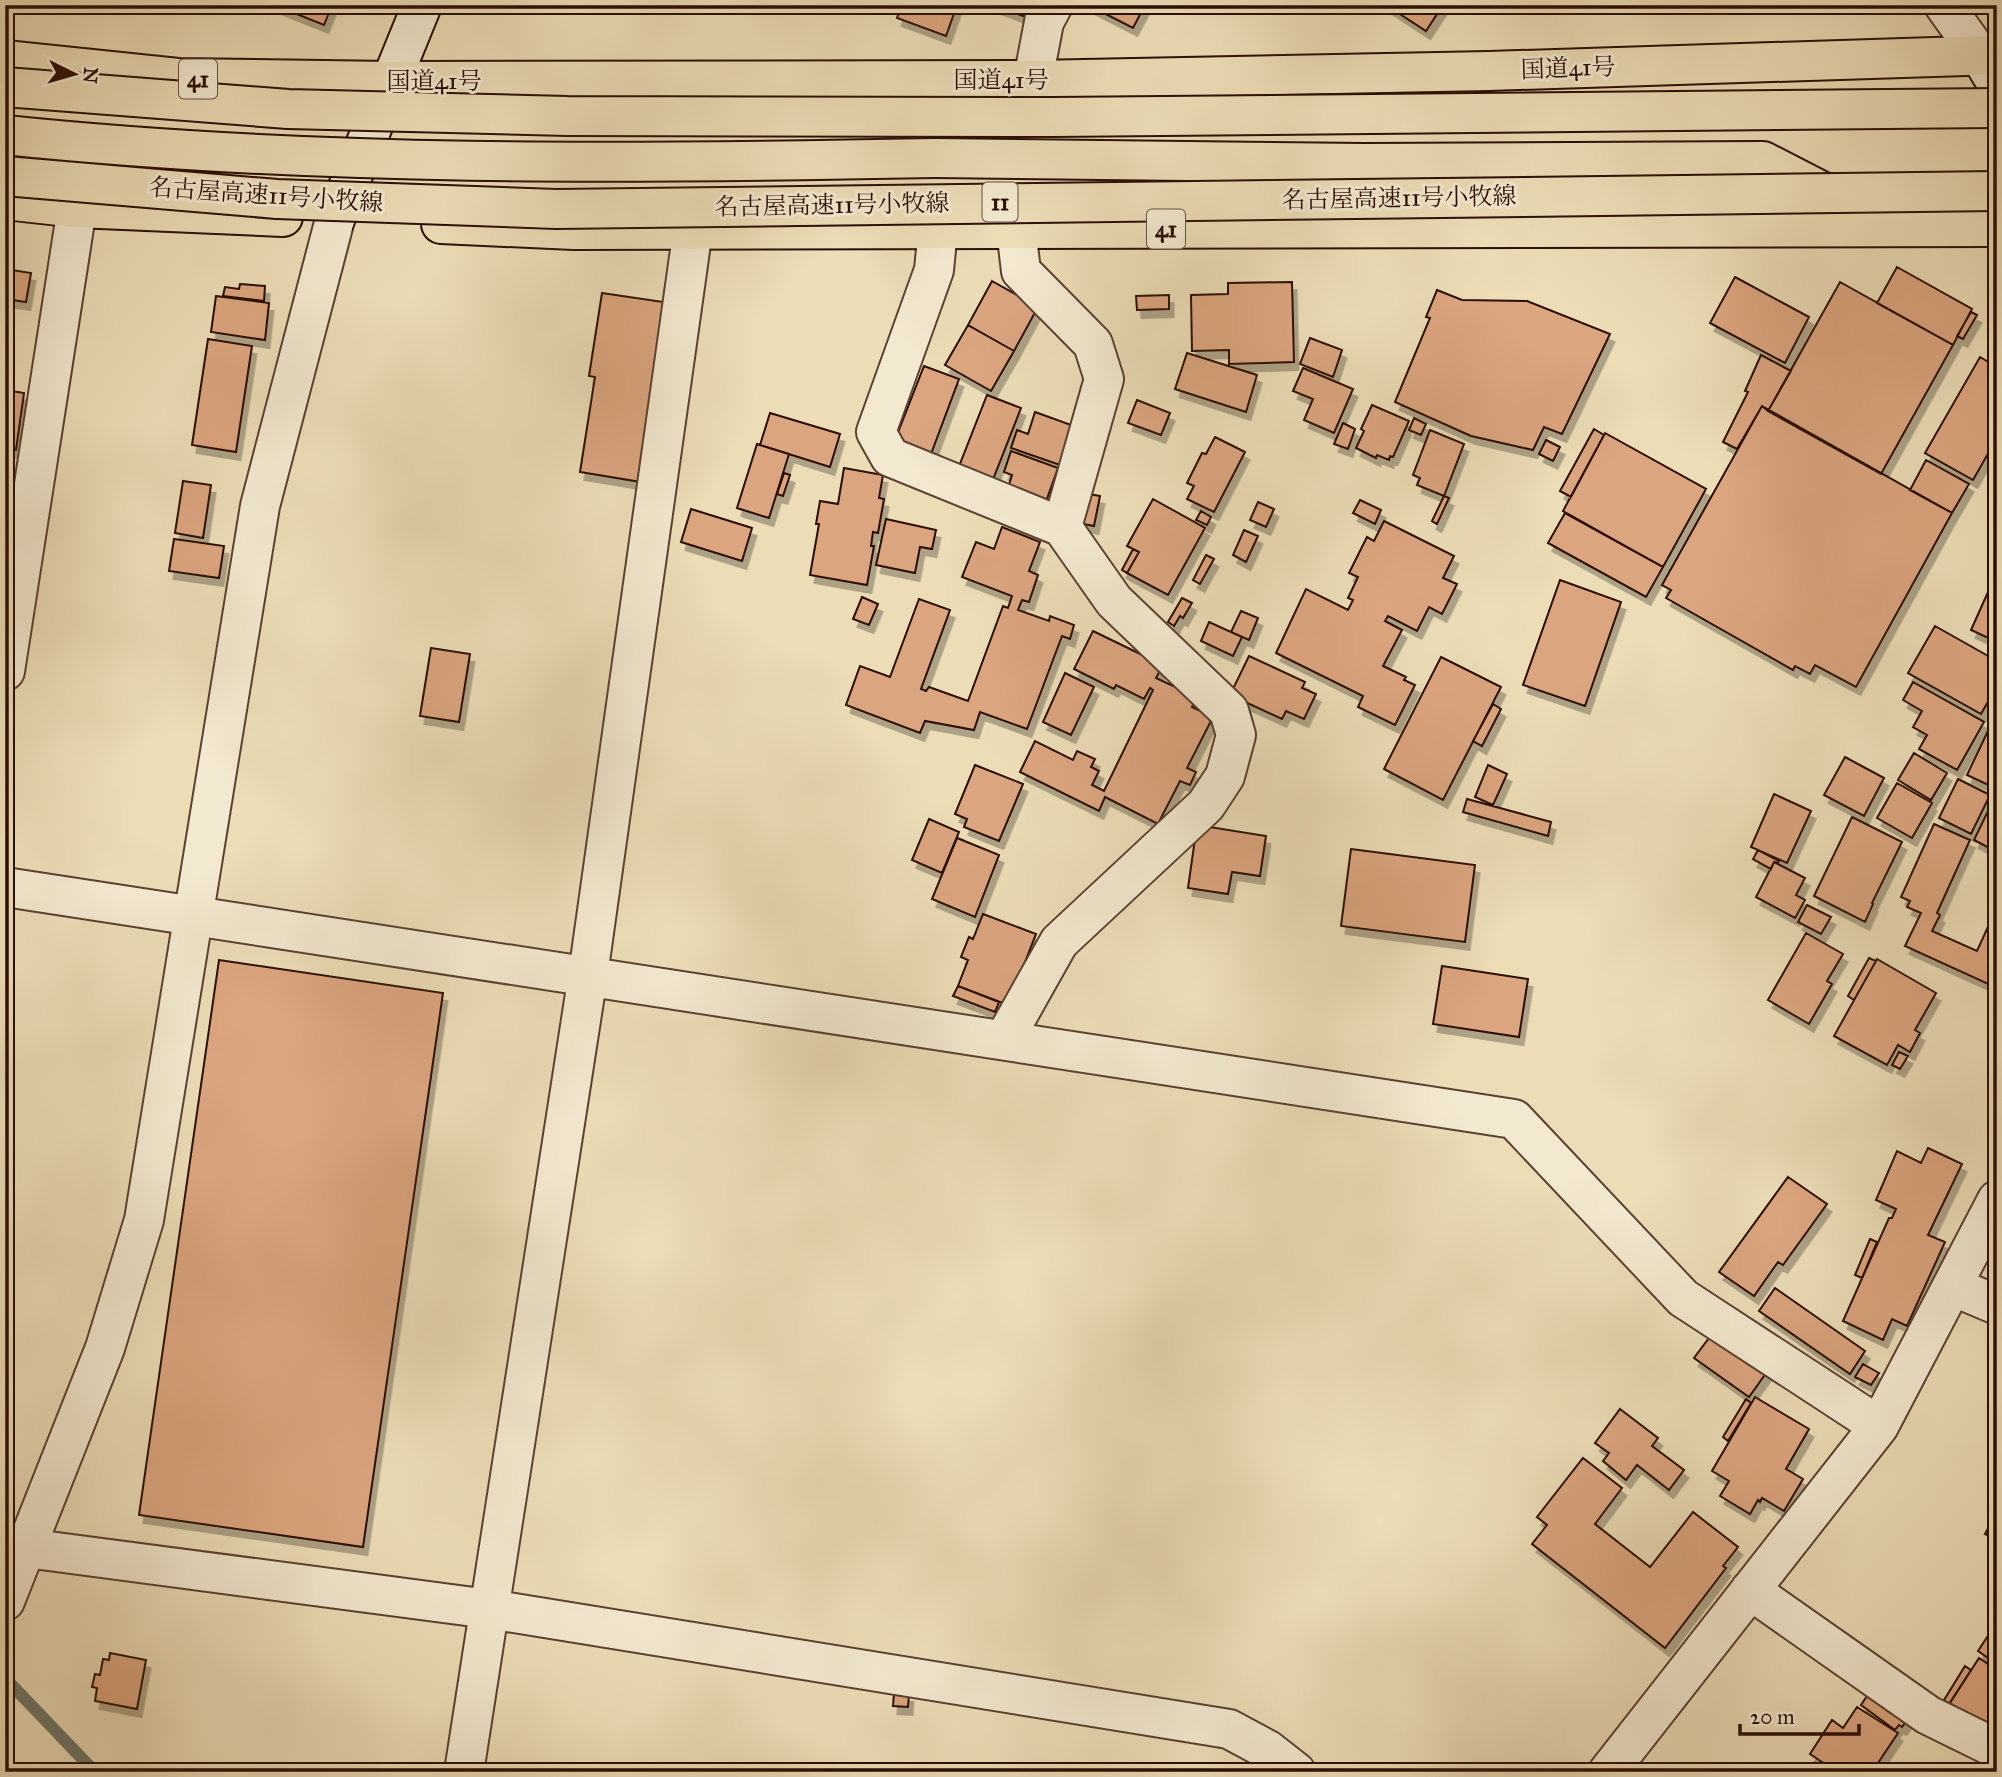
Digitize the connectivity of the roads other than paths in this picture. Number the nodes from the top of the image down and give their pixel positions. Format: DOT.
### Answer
graph roads {
  1 [pos="422,5"];
  2 [pos="1053,5"];
  3 [pos="1944,5"];
  4 [pos="5,60"];
  5 [pos="1991,64"];
  6 [pos="1033,80"];
  7 [pos="392,81"];
  8 [pos="5,87"];
  9 [pos="1997,108"];
  10 [pos="5,135"];
  11 [pos="5,176"];
  12 [pos="1997,191"];
  13 [pos="1827,194"];
  14 [pos="5,200"];
  15 [pos="77,208"];
  16 [pos="335,219"];
  17 [pos="1997,227"];
  18 [pos="693,229"];
  19 [pos="938,229"];
  20 [pos="1016,229"];
  21 [pos="1062,527"];
  22 [pos="5,671"];
  23 [pos="5,887"];
  24 [pos="195,915"];
  25 [pos="588,975"];
  26 [pos="1004,1040"];
  27 [pos="1997,1200"];
  28 [pos="1952,1286"];
  29 [pos="1997,1305"];
  30 [pos="1879,1426"];
  31 [pos="16,1545"];
  32 [pos="1750,1590"];
  33 [pos="5,1601"];
  34 [pos="489,1609"];
  35 [pos="1997,1749"];
  36 [pos="464,1772"];
  37 [pos="1296,1772"];
  38 [pos="1608,1772"];
  1 -- 7 [label="street"];
  2 -- 6 [label="street"];
  3 -- 5 [label="street"];
  4 -- 7 [label="highway, 国道41号 / 41"];
  5 -- 6 [label="highway, 国道41号 / 41"];
  6 -- 7 [label="highway, 国道41号 / 41"];
  7 -- 16 [label="street"];
  8 -- 9 [label="highway, bridge"];
  10 -- 13 [label="highway, bridge"];
  11 -- 13 [label="highway, 名古屋高速11号小牧線 / 11, bridge"];
  12 -- 13 [label="highway, 名古屋高速11号小牧線 / 11, bridge"];
  14 -- 15 [label="highway, 41"];
  15 -- 16 [label="highway, 41"];
  15 -- 22 [label="street"];
  16 -- 18 [label="highway, 41"];
  16 -- 24 [label="street"];
  17 -- 20 [label="highway, 41"];
  18 -- 19 [label="highway, 41"];
  18 -- 25 [label="street"];
  19 -- 20 [label="highway, 41"];
  19 -- 21 [label="street"];
  20 -- 21 [label="street"];
  21 -- 26 [label="street"];
  23 -- 24 [label="street"];
  24 -- 25 [label="street"];
  24 -- 31 [label="street"];
  25 -- 26 [label="street"];
  25 -- 34 [label="street"];
  26 -- 30 [label="street"];
  27 -- 28 [label="street"];
  28 -- 29 [label="street"];
  28 -- 30 [label="street"];
  30 -- 32 [label="street"];
  31 -- 33 [label="street"];
  31 -- 34 [label="street"];
  32 -- 35 [label="street"];
  32 -- 38 [label="street"];
  34 -- 36 [label="street"];
  34 -- 37 [label="street"];
}
